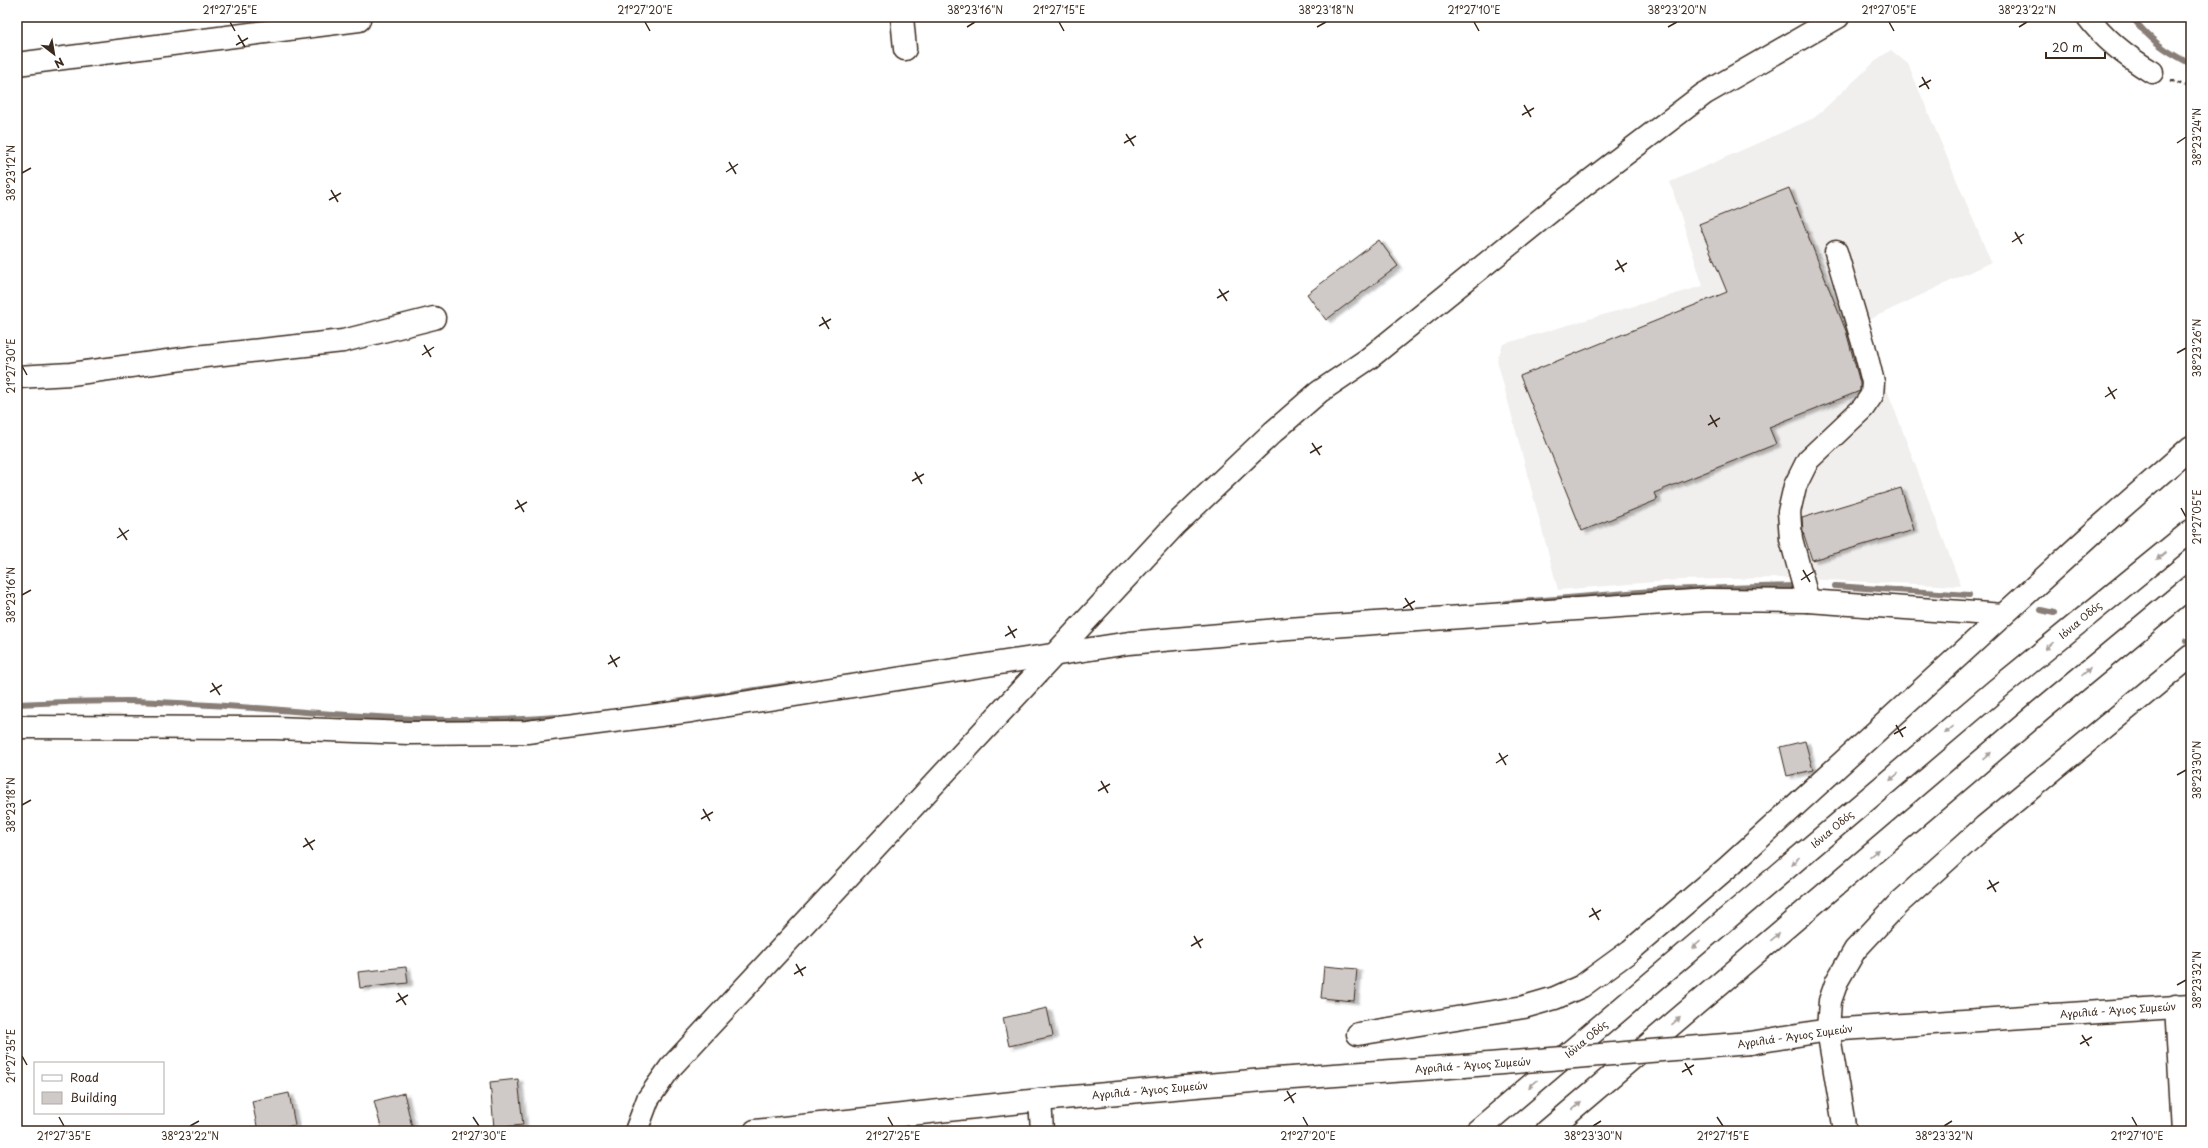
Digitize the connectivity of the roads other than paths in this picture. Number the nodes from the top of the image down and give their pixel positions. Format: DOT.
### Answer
graph roads {
  1 [pos="902,17"];
  2 [pos="1838,17"];
  3 [pos="2088,17"];
  4 [pos="359,20"];
  5 [pos="904,49"];
  6 [pos="17,64"];
  7 [pos="2152,72"];
  8 [pos="1836,252"];
  9 [pos="434,318"];
  10 [pos="17,377"];
  11 [pos="2191,448"];
  12 [pos="2191,531"];
  13 [pos="2191,586"];
  14 [pos="1808,601"];
  15 [pos="2003,615"];
  16 [pos="1054,655"];
  17 [pos="2191,656"];
  18 [pos="17,727"];
  19 [pos="2183,1006"];
  20 [pos="1828,1030"];
  21 [pos="1358,1034"];
  22 [pos="1040,1100"];
  23 [pos="636,1131"];
  24 [pos="755,1131"];
  25 [pos="1042,1131"];
  26 [pos="1477,1131"];
  27 [pos="1547,1131"];
  28 [pos="1845,1131"];
  29 [pos="2183,1131"];
  1 -- 5 [label="main road"];
  2 -- 16 [label="main road"];
  3 -- 7 [label="main road"];
  4 -- 6 [label="main road"];
  8 -- 14 [label="main road"];
  9 -- 10 [label="main road"];
  11 -- 15 [label="main road"];
  12 -- 26 [label="main road, Ιόνια Οδός, one-way"];
  27 -- 13 [label="main road, one-way"];
  14 -- 15 [label="main road"];
  14 -- 16 [label="main road"];
  15 -- 21 [label="main road"];
  16 -- 18 [label="main road"];
  16 -- 23 [label="main road"];
  17 -- 20 [label="main road"];
  19 -- 20 [label="main road, Αγριλιά - Άγιος Συμεών"];
  19 -- 29 [label="main road"];
  20 -- 22 [label="main road, Αγριλιά - Άγιος Συμεών, bridge"];
  20 -- 28 [label="main road"];
  22 -- 24 [label="main road, Αγριλιά - Άγιος Συμεών"];
  22 -- 25 [label="main road"];
}
